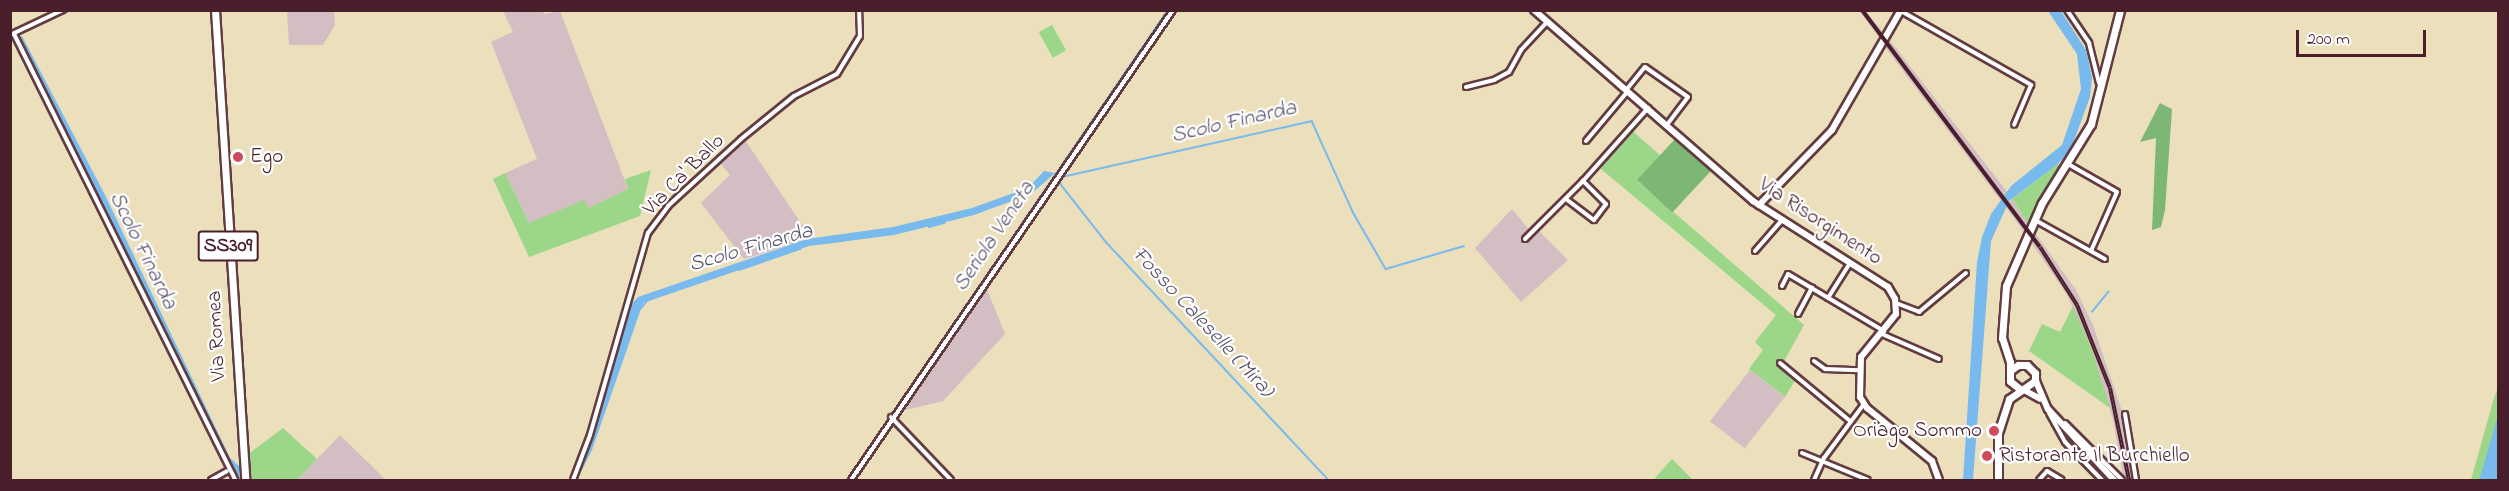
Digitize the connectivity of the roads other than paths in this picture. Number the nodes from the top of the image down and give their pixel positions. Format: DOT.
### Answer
graph roads {
  1 [pos="63,10"];
  2 [pos="215,10"];
  3 [pos="859,10"];
  4 [pos="1173,10"];
  5 [pos="1534,10"];
  6 [pos="2067,10"];
  7 [pos="2120,10"];
  8 [pos="1901,11"];
  9 [pos="1547,22"];
  10 [pos="14,36"];
  11 [pos="2102,84"];
  12 [pos="1466,87"];
  13 [pos="1628,89"];
  14 [pos="1649,107"];
  15 [pos="1668,124"];
  16 [pos="2014,125"];
  17 [pos="1586,141"];
  18 [pos="2068,164"];
  19 [pos="1583,181"];
  20 [pos="1566,199"];
  21 [pos="1759,205"];
  22 [pos="1782,220"];
  23 [pos="2034,220"];
  24 [pos="1525,239"];
  25 [pos="1755,251"];
  26 [pos="2091,251"];
  27 [pos="2105,259"];
  28 [pos="1851,261"];
  29 [pos="1966,273"];
  30 [pos="1782,286"];
  31 [pos="1812,288"];
  32 [pos="1828,298"];
  33 [pos="1896,303"];
  34 [pos="1798,314"];
  35 [pos="1883,333"];
  36 [pos="2007,351"];
  37 [pos="1938,359"];
  38 [pos="1814,361"];
  39 [pos="1780,363"];
  40 [pos="2022,364"];
  41 [pos="1858,370"];
  42 [pos="2011,370"];
  43 [pos="2035,378"];
  44 [pos="2010,383"];
  45 [pos="2023,390"];
  46 [pos="1864,404"];
  47 [pos="2046,407"];
  48 [pos="2125,414"];
  49 [pos="891,417"];
  50 [pos="1850,421"];
  51 [pos="1998,433"];
  52 [pos="1802,453"];
  53 [pos="1822,461"];
  54 [pos="227,471"];
  55 [pos="211,480"];
  56 [pos="235,480"];
  57 [pos="245,480"];
  58 [pos="573,480"];
  59 [pos="851,480"];
  60 [pos="951,480"];
  61 [pos="1814,480"];
  62 [pos="1868,480"];
  63 [pos="1939,480"];
  64 [pos="1998,480"];
  65 [pos="2039,480"];
  66 [pos="2062,480"];
  67 [pos="2102,480"];
  68 [pos="2114,480"];
  69 [pos="2122,480"];
  70 [pos="2136,480"];
  1 -- 10 [label="street"];
  2 -- 57 [label="main road, Via Romea / SS309"];
  3 -- 58 [label="street, Via Ca' Ballo"];
  4 -- 49 [label="street"];
  5 -- 9 [label="street, Via Risorgimento"];
  6 -- 11 [label="street"];
  7 -- 11 [label="main road"];
  8 -- 16 [label="street"];
  8 -- 21 [label="street"];
  9 -- 12 [label="street"];
  9 -- 13 [label="street, Via Risorgimento"];
  10 -- 54 [label="street"];
  11 -- 18 [label="main road"];
  13 -- 14 [label="street, Via Risorgimento"];
  13 -- 15 [label="street"];
  13 -- 17 [label="street"];
  14 -- 15 [label="street, Via Risorgimento"];
  14 -- 19 [label="street"];
  15 -- 21 [label="street, Via Risorgimento"];
  18 -- 23 [label="main road"];
  18 -- 26 [label="street"];
  19 -- 20 [label="street"];
  19 -- 20 [label="street"];
  20 -- 24 [label="street"];
  21 -- 22 [label="street, Via Risorgimento"];
  22 -- 25 [label="street"];
  22 -- 28 [label="street, Via Risorgimento"];
  23 -- 26 [label="street"];
  23 -- 36 [label="main road"];
  26 -- 27 [label="street"];
  28 -- 32 [label="street"];
  28 -- 33 [label="street, Via Risorgimento"];
  29 -- 33 [label="street"];
  30 -- 31 [label="street"];
  31 -- 32 [label="street"];
  31 -- 34 [label="street"];
  32 -- 35 [label="street"];
  33 -- 35 [label="street"];
  35 -- 37 [label="street"];
  35 -- 41 [label="street"];
  36 -- 40 [label="main road"];
  36 -- 42 [label="main road"];
  38 -- 41 [label="street"];
  39 -- 50 [label="street"];
  40 -- 42 [label="main road"];
  40 -- 43 [label="main road"];
  41 -- 46 [label="street"];
  42 -- 44 [label="main road"];
  43 -- 45 [label="main road"];
  43 -- 47 [label="street"];
  44 -- 45 [label="main road"];
  44 -- 51 [label="main road"];
  45 -- 47 [label="street"];
  45 -- 51 [label="main road"];
  46 -- 50 [label="street"];
  46 -- 63 [label="street"];
  47 -- 67 [label="street"];
  47 -- 68 [label="street"];
  47 -- 69 [label="street"];
  48 -- 70 [label="street"];
  49 -- 59 [label="street"];
  49 -- 60 [label="street"];
  50 -- 53 [label="street"];
  51 -- 64 [label="main road"];
  52 -- 53 [label="street"];
  53 -- 61 [label="street"];
  53 -- 62 [label="street"];
  54 -- 55 [label="street"];
  54 -- 56 [label="street"];
  65 -- 66 [label="street"];
}
